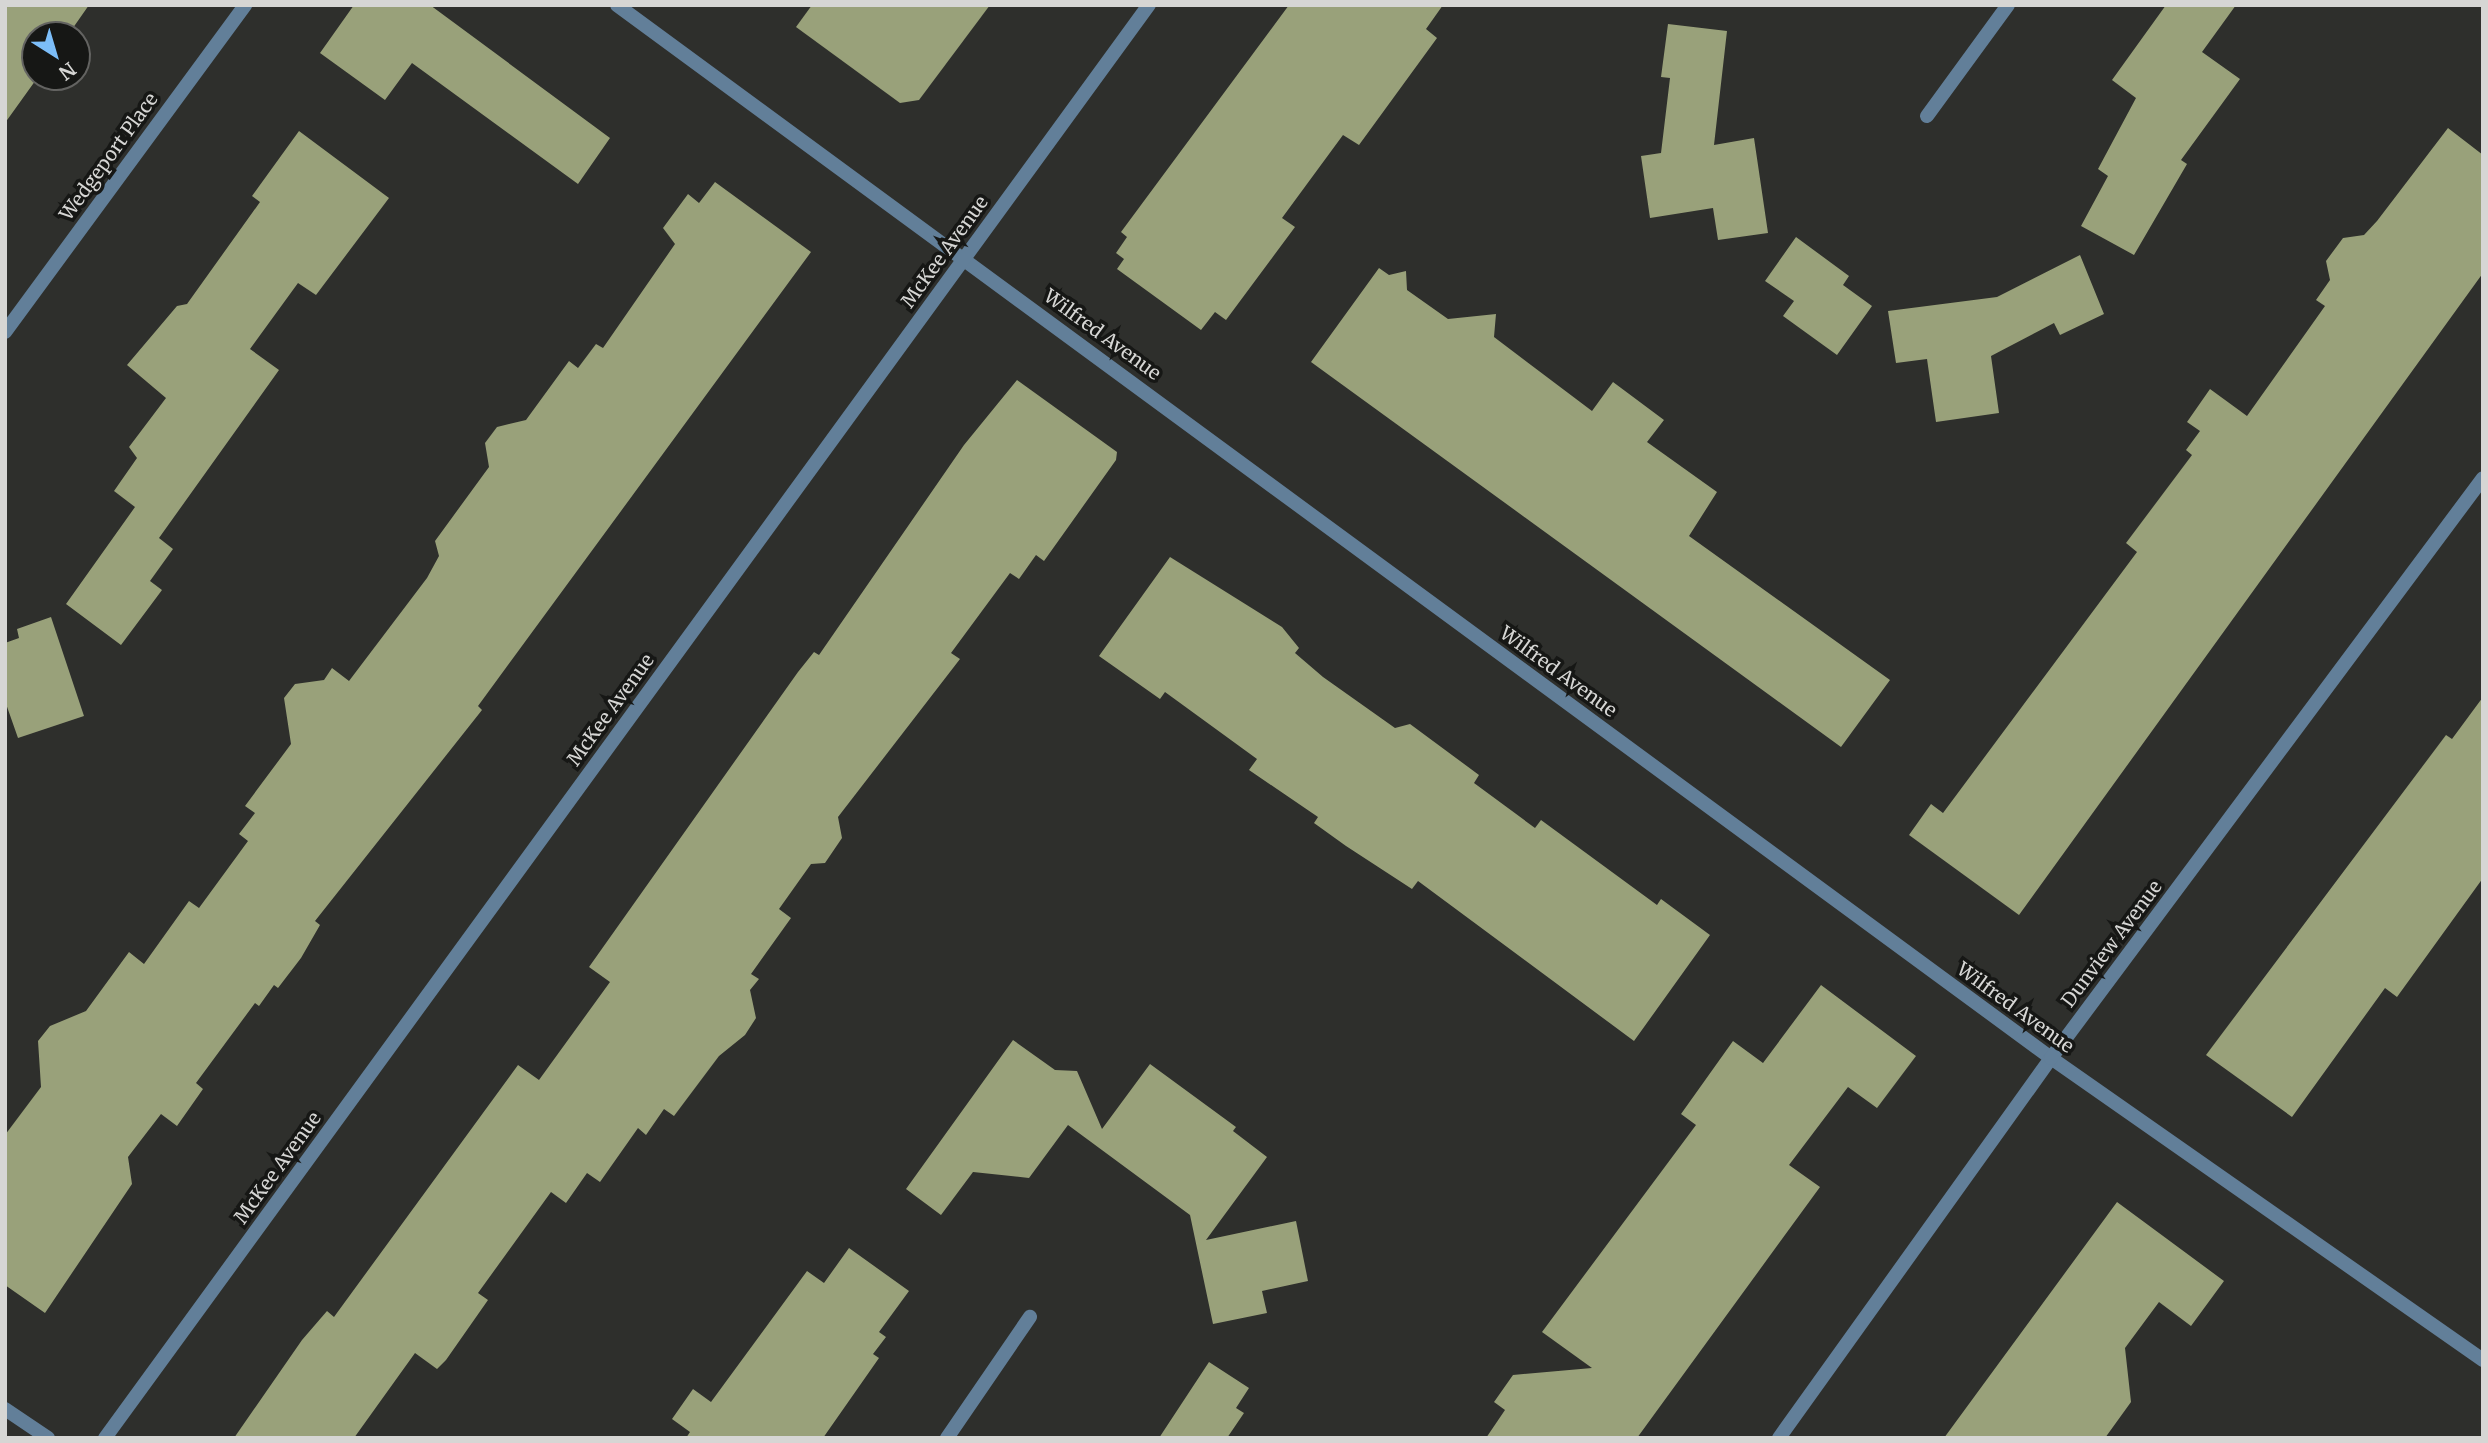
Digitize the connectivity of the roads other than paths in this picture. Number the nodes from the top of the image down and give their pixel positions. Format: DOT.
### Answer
graph roads {
  1 [pos="245,5"];
  2 [pos="617,5"];
  3 [pos="1149,5"];
  4 [pos="2007,5"];
  5 [pos="1927,116"];
  6 [pos="965,259"];
  7 [pos="5,332"];
  8 [pos="2483,478"];
  9 [pos="2051,1058"];
  10 [pos="1030,1317"];
  11 [pos="2483,1360"];
  12 [pos="5,1409"];
  13 [pos="48,1438"];
  14 [pos="105,1438"];
  15 [pos="947,1438"];
  16 [pos="1779,1438"];
  1 -- 7 [label="street, Wedgeport Place"];
  2 -- 6 [label="street, Wilfred Avenue"];
  3 -- 6 [label="street, McKee Avenue"];
  4 -- 5 [label="street"];
  6 -- 9 [label="street, Wilfred Avenue"];
  6 -- 14 [label="street, McKee Avenue"];
  8 -- 9 [label="street, Dunview Avenue"];
  9 -- 11 [label="street, Wilfred Avenue"];
  9 -- 16 [label="street, Dunview Avenue"];
  10 -- 15 [label="street"];
  12 -- 13 [label="street"];
}
